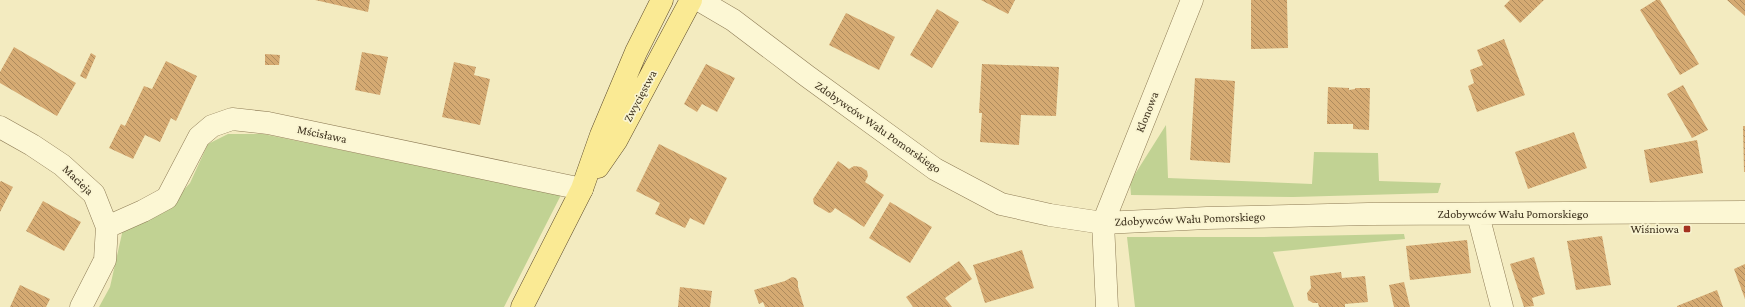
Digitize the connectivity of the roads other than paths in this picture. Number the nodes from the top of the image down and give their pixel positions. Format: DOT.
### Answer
graph roads {
  1 [pos="662,0"];
  2 [pos="691,0"];
  3 [pos="699,0"];
  4 [pos="1192,0"];
  5 [pos="0,128"];
  6 [pos="582,189"];
  7 [pos="1745,212"];
  8 [pos="1478,215"];
  9 [pos="1103,223"];
  10 [pos="107,227"];
  11 [pos="81,307"];
  12 [pos="522,307"];
  13 [pos="1107,307"];
  14 [pos="1502,307"];
  1 -- 6 [label="main road, Zwycięstwa"];
  2 -- 6 [label="main road, Zwycięstwa"];
  3 -- 9 [label="street, Zdobywców Wału Pomorskiego"];
  4 -- 9 [label="street, Klonowa"];
  5 -- 10 [label="street, Macieja"];
  6 -- 10 [label="street, Mścisława"];
  6 -- 12 [label="main road, Zwycięstwa"];
  7 -- 8 [label="street, Zdobywców Wału Pomorskiego"];
  8 -- 9 [label="street, Zdobywców Wału Pomorskiego"];
  8 -- 14 [label="street"];
  9 -- 13 [label="street"];
  10 -- 11 [label="street, Macieja"];
}
